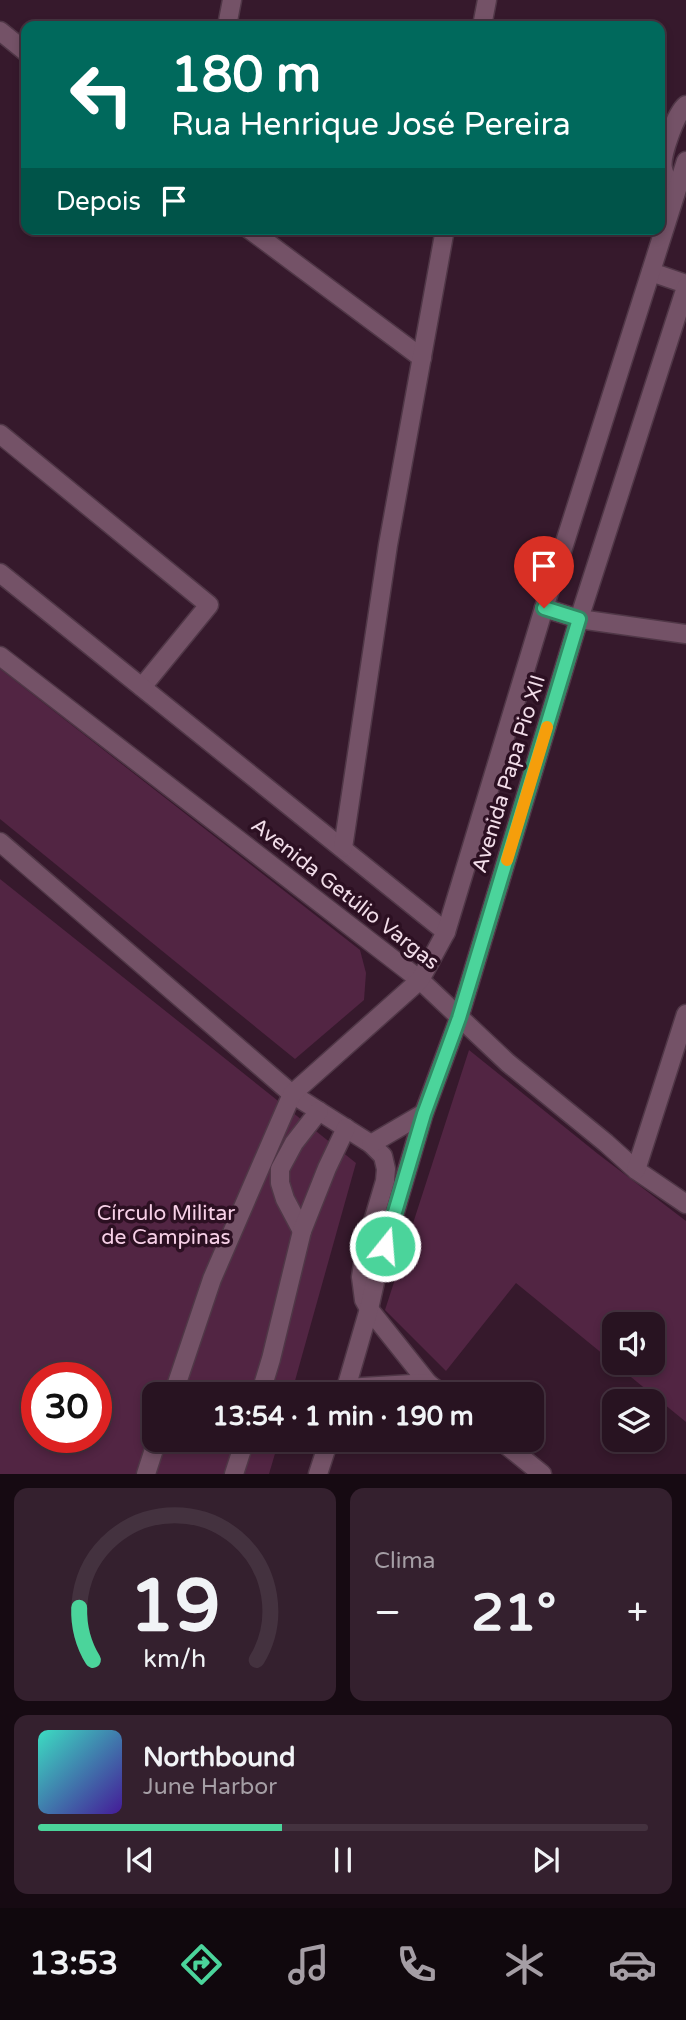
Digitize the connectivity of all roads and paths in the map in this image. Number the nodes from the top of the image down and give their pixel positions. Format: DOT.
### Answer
graph roads {
  1 [pos="232,0"];
  2 [pos="487,0"];
  3 [pos="228,21"];
  4 [pos="483,21"];
  5 [pos="0,31"];
  6 [pos="21,48"];
  7 [pos="686,105"];
  8 [pos="665,150"];
  9 [pos="686,161"];
  10 [pos="665,174"];
  11 [pos="676,195"];
  12 [pos="665,229"];
  13 [pos="256,235"];
  14 [pos="444,235"];
  15 [pos="663,235"];
  16 [pos="651,272"];
  17 [pos="686,286"];
  18 [pos="422,358"];
  19 [pos="0,434"];
  20 [pos="0,573"];
  21 [pos="544,608"];
  22 [pos="579,619"];
  23 [pos="686,634"];
  24 [pos="0,656"];
  25 [pos="142,688"];
  26 [pos="0,842"];
  27 [pos="343,848"];
  28 [pos="446,932"];
  29 [pos="420,980"];
  30 [pos="686,1014"];
  31 [pos="459,1018"];
  32 [pos="292,1094"];
  33 [pos="319,1111"];
  34 [pos="424,1114"];
  35 [pos="346,1128"];
  36 [pos="371,1144"];
  37 [pos="636,1170"];
  38 [pos="686,1203"];
  39 [pos="302,1231"];
  40 [pos="369,1310"];
  41 [pos="177,1382"];
  42 [pos="264,1382"];
  43 [pos="348,1382"];
  44 [pos="427,1382"];
  45 [pos="153,1452"];
  46 [pos="241,1452"];
  47 [pos="325,1452"];
  48 [pos="515,1452"];
  49 [pos="146,1474"];
  50 [pos="234,1474"];
  51 [pos="318,1474"];
  52 [pos="542,1474"];
  1 -- 3 [label="street"];
  2 -- 4 [label="street"];
  5 -- 6 [label="street"];
  7 -- 8 [label="street"];
  9 -- 11 [label="street, Avenida Papa Pio XII"];
  10 -- 11 [label="street"];
  11 -- 12 [label="street, Avenida Papa Pio XII"];
  13 -- 18 [label="street"];
  14 -- 18 [label="street"];
  15 -- 16 [label="street, Avenida Papa Pio XII"];
  16 -- 17 [label="street"];
  16 -- 21 [label="street, Avenida Papa Pio XII"];
  17 -- 22 [label="street, Avenida Papa Pio XII"];
  18 -- 27 [label="street"];
  19 -- 25 [label="street"];
  20 -- 25 [label="street"];
  21 -- 22 [label="street"];
  21 -- 28 [label="street, Avenida Papa Pio XII"];
  22 -- 23 [label="street"];
  22 -- 31 [label="street, Avenida Papa Pio XII"];
  24 -- 29 [label="street, Avenida Getúlio Vargas"];
  25 -- 27 [label="street"];
  26 -- 32 [label="street"];
  27 -- 28 [label="street"];
  28 -- 29 [label="street, Avenida Papa Pio XII"];
  29 -- 31 [label="street, Avenida Getúlio Vargas"];
  29 -- 32 [label="street, Avenida Papa Pio XII"];
  30 -- 37 [label="street"];
  31 -- 34 [label="street, Avenida Papa Pio XII"];
  31 -- 37 [label="street, Avenida Getúlio Vargas"];
  32 -- 33 [label="street"];
  32 -- 41 [label="street"];
  33 -- 35 [label="street"];
  33 -- 39 [label="street"];
  34 -- 36 [label="street"];
  34 -- 40 [label="street, Avenida Papa Pio XII"];
  35 -- 36 [label="street"];
  35 -- 39 [label="street"];
  36 -- 40 [label="street"];
  37 -- 38 [label="street, Avenida Getúlio Vargas"];
  39 -- 42 [label="street"];
  40 -- 43 [label="street, Avenida Papa Pio XII"];
  40 -- 44 [label="street"];
  45 -- 49 [label="street"];
  46 -- 50 [label="street"];
  47 -- 51 [label="street"];
  48 -- 52 [label="street"];
}
